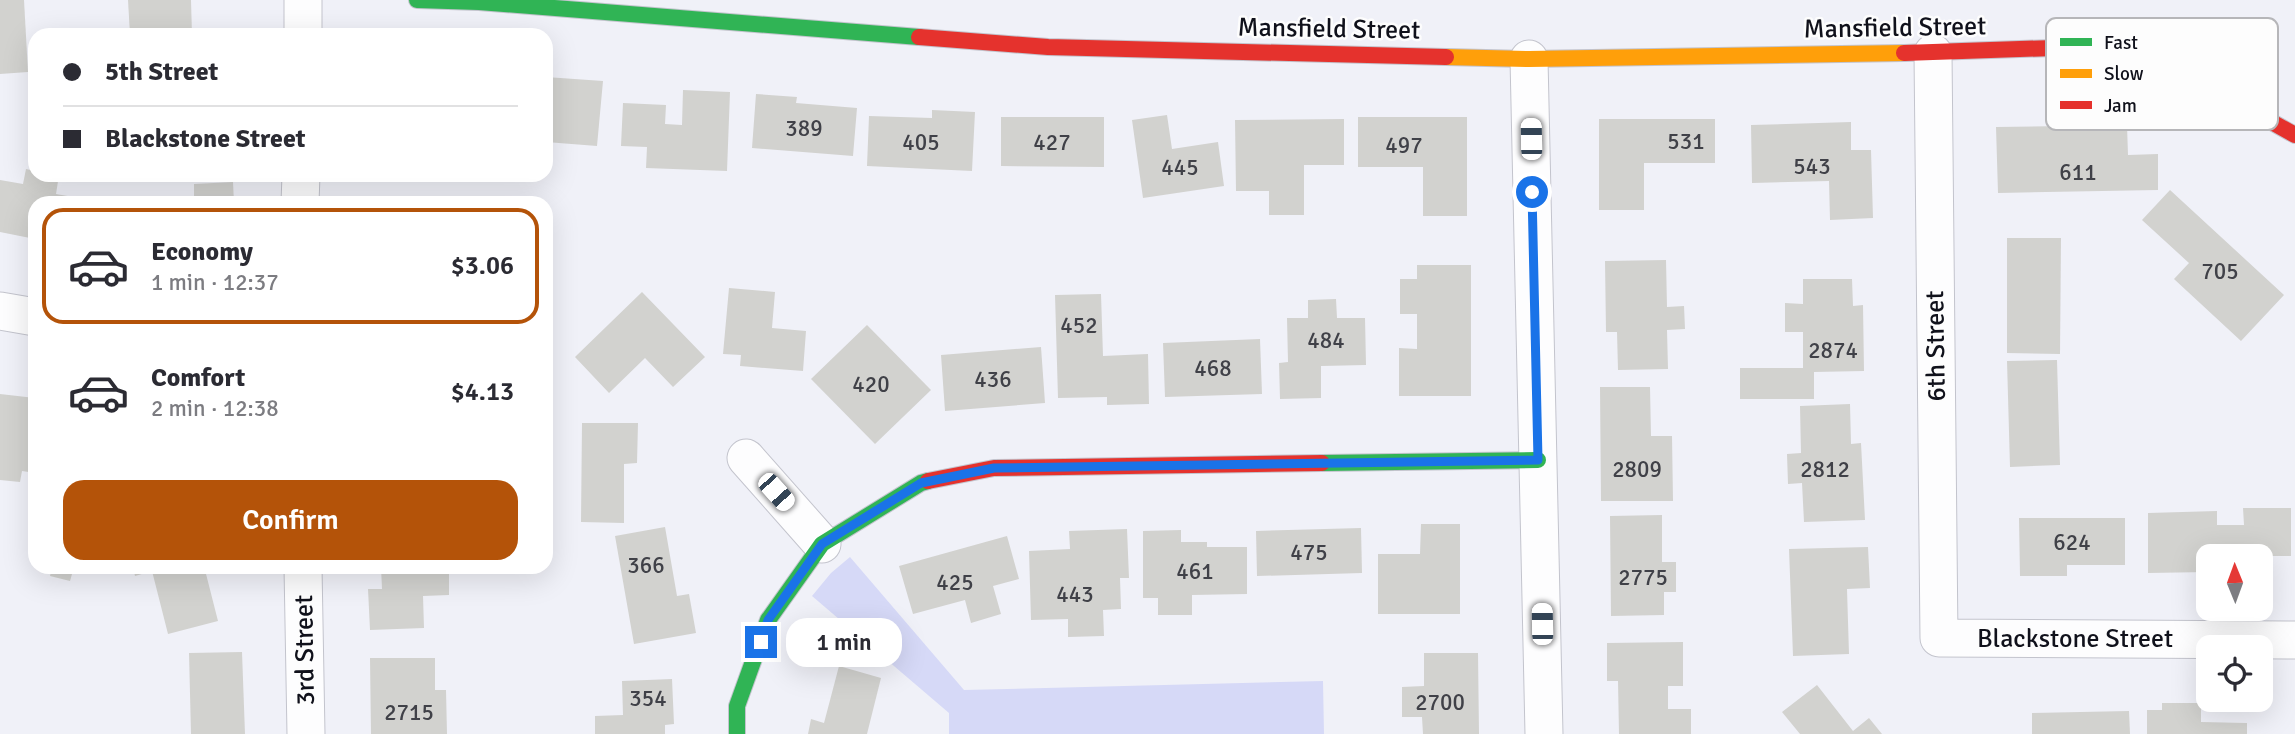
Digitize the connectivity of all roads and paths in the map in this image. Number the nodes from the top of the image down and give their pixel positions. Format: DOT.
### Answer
graph roads {
  1 [pos="303,0"];
  2 [pos="417,0"];
  3 [pos="303,28"];
  4 [pos="2046,48"];
  5 [pos="1933,53"];
  6 [pos="1529,59"];
  7 [pos="2278,125"];
  8 [pos="2295,135"];
  9 [pos="0,311"];
  10 [pos="28,316"];
  11 [pos="746,458"];
  12 [pos="1538,460"];
  13 [pos="822,544"];
  14 [pos="303,574"];
  15 [pos="1940,638"];
  16 [pos="2295,640"];
  17 [pos="306,734"];
  18 [pos="737,734"];
  19 [pos="1544,734"];
  1 -- 3 [label="street"];
  2 -- 6 [label="street, Mansfield Street"];
  4 -- 5 [label="street, Mansfield Street"];
  5 -- 6 [label="street, Mansfield Street"];
  5 -- 15 [label="street, 6th Street"];
  6 -- 12 [label="street"];
  7 -- 8 [label="street, Mansfield Street"];
  9 -- 10 [label="street"];
  11 -- 13 [label="street"];
  12 -- 13 [label="street"];
  12 -- 19 [label="street"];
  13 -- 18 [label="street"];
  14 -- 17 [label="street, 3rd Street"];
  15 -- 16 [label="street, Blackstone Street"];
}
